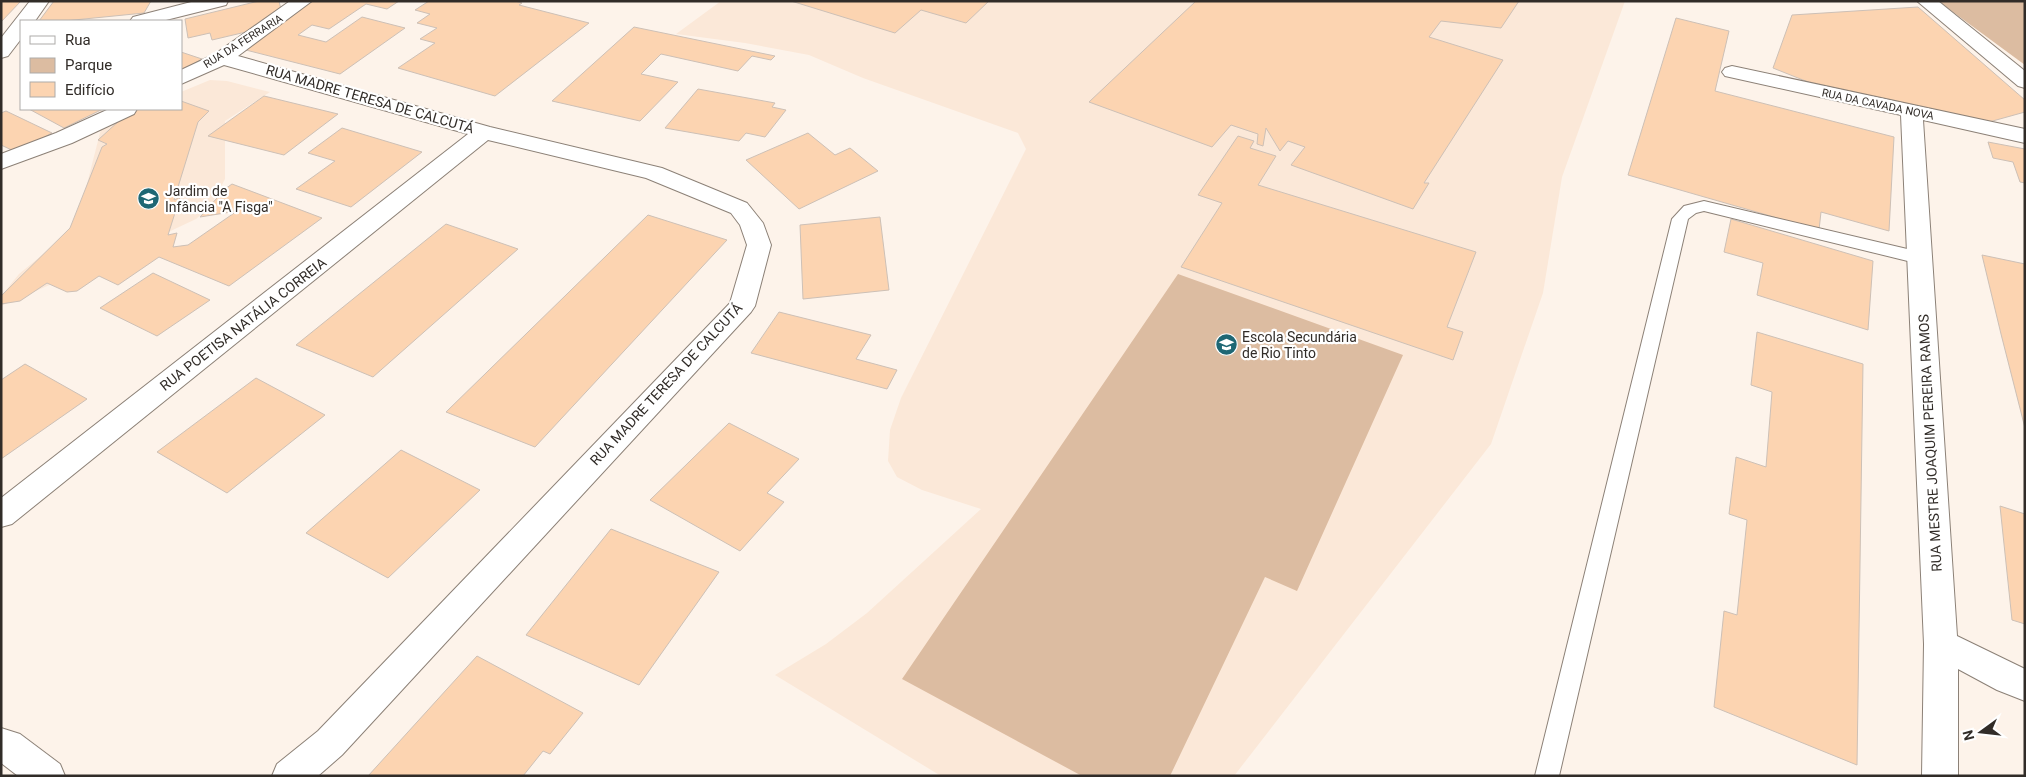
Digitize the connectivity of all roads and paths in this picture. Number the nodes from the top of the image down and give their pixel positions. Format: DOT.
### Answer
graph roads {
  1 [pos="40,1"];
  2 [pos="219,1"];
  3 [pos="303,1"];
  4 [pos="1926,1"];
  5 [pos="25,20"];
  6 [pos="144,20"];
  7 [pos="20,27"];
  8 [pos="1,52"];
  9 [pos="20,52"];
  10 [pos="1,58"];
  11 [pos="222,58"];
  12 [pos="1732,72"];
  13 [pos="182,78"];
  14 [pos="2025,82"];
  15 [pos="124,110"];
  16 [pos="1912,111"];
  17 [pos="484,132"];
  18 [pos="2025,136"];
  19 [pos="1,162"];
  20 [pos="1920,258"];
  21 [pos="1,515"];
  22 [pos="1942,644"];
  23 [pos="2025,685"];
  24 [pos="1,745"];
  25 [pos="48,776"];
  26 [pos="290,776"];
  27 [pos="1547,776"];
  28 [pos="1940,776"];
  1 -- 5 [label="street"];
  2 -- 6 [label="street"];
  3 -- 11 [label="street, RUA DA FERRARIA"];
  4 -- 14 [label="street"];
  7 -- 8 [label="street"];
  9 -- 10 [label="street"];
  11 -- 13 [label="street, RUA DA FERRARIA"];
  11 -- 17 [label="street, RUA MADRE TERESA DE CALCUTÁ"];
  12 -- 16 [label="street, RUA DA CAVADA NOVA"];
  15 -- 19 [label="street"];
  16 -- 18 [label="street, RUA DA CAVADA NOVA"];
  16 -- 20 [label="street, RUA MESTRE JOAQUIM PEREIRA RAMOS"];
  17 -- 21 [label="street, RUA POETISA NATÁLIA CORREIA"];
  17 -- 26 [label="street, RUA MADRE TERESA DE CALCUTÁ"];
  20 -- 22 [label="street, RUA MESTRE JOAQUIM PEREIRA RAMOS"];
  20 -- 27 [label="lane"];
  22 -- 23 [label="street"];
  22 -- 28 [label="street, RUA MESTRE JOAQUIM PEREIRA RAMOS"];
  24 -- 25 [label="street"];
}
